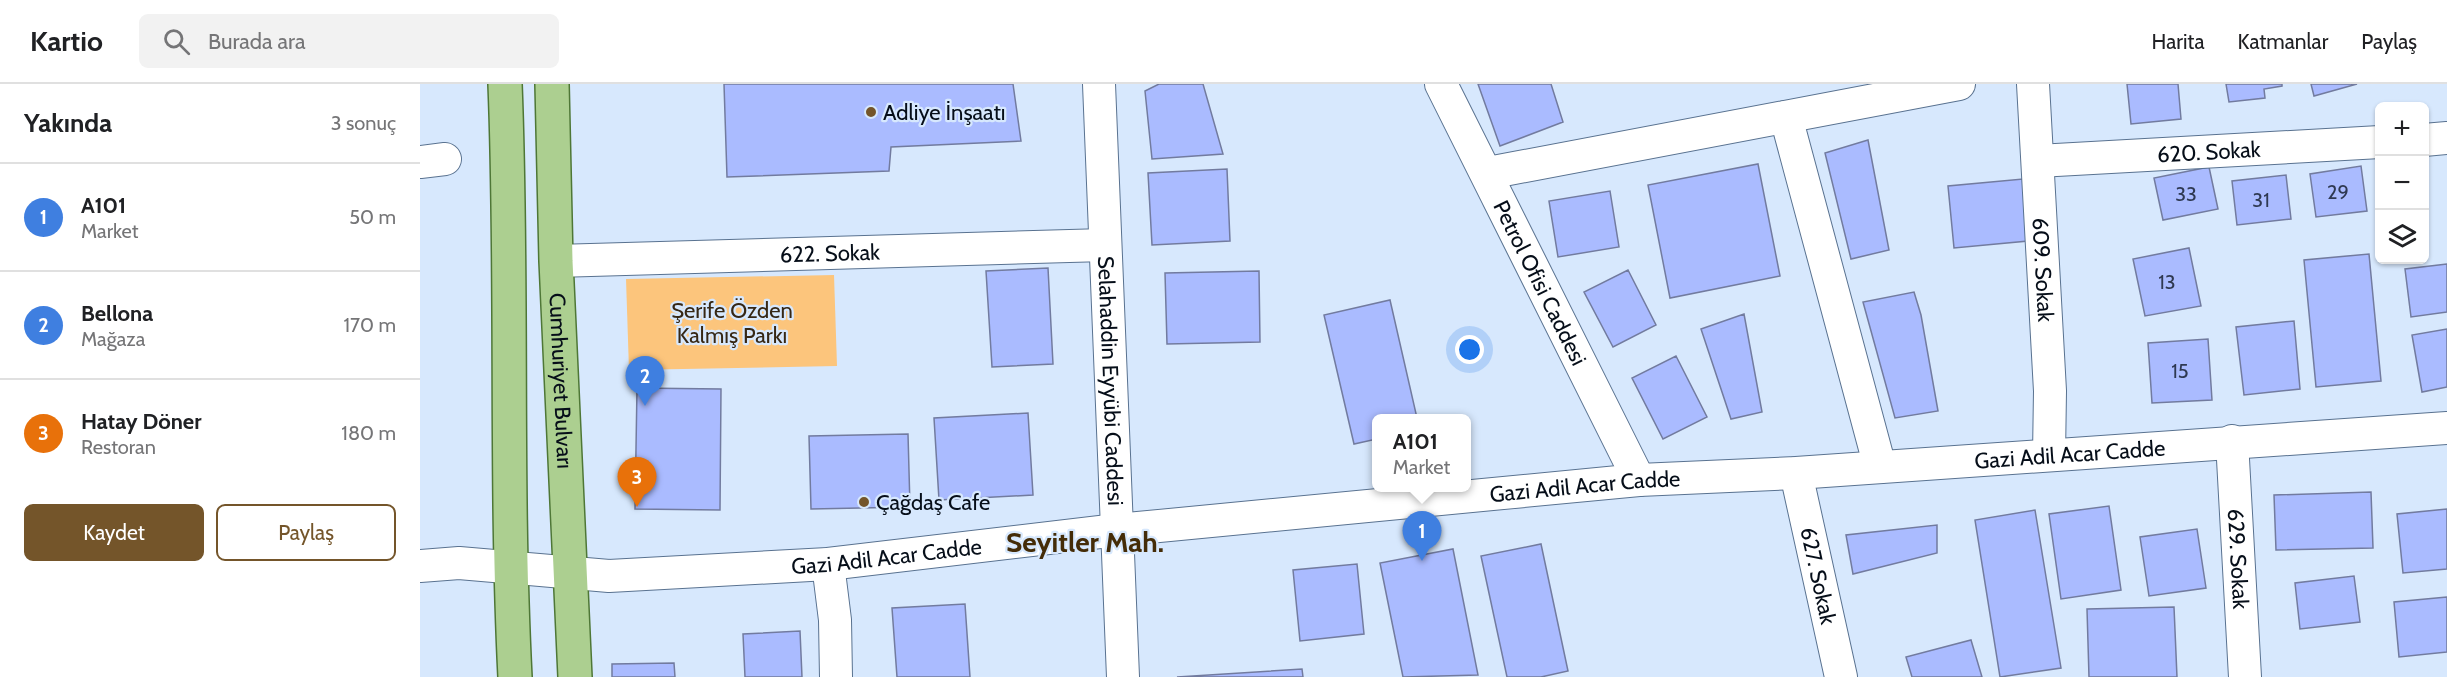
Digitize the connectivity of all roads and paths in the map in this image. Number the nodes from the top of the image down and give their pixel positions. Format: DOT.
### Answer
graph roads {
  1 [pos="505,84"];
  2 [pos="552,84"];
  3 [pos="1099,84"];
  4 [pos="1441,84"];
  5 [pos="1959,84"];
  6 [pos="2033,84"];
  7 [pos="1786,117"];
  8 [pos="2447,138"];
  9 [pos="2429,140"];
  10 [pos="2375,142"];
  11 [pos="2038,161"];
  12 [pos="1488,173"];
  13 [pos="1105,245"];
  14 [pos="556,261"];
  15 [pos="2447,428"];
  16 [pos="2232,441"];
  17 [pos="2049,455"];
  18 [pos="1881,467"];
  19 [pos="1796,472"];
  20 [pos="1639,480"];
  21 [pos="1117,530"];
  22 [pos="828,564"];
  23 [pos="420,566"];
  24 [pos="510,569"];
  25 [pos="572,574"];
  26 [pos="515,677"];
  27 [pos="575,677"];
  28 [pos="837,677"];
  29 [pos="1123,677"];
  30 [pos="1841,677"];
  31 [pos="2245,677"];
  1 -- 24 [label="main road"];
  2 -- 14 [label="main road, Cumhuriyet Bulvarı"];
  3 -- 13 [label="street, Selahaddin Eyyübi Caddesi"];
  4 -- 12 [label="street, Petrol Ofisi Caddesi"];
  5 -- 7 [label="street"];
  6 -- 11 [label="street, 609. Sokak"];
  7 -- 12 [label="street"];
  7 -- 18 [label="street"];
  8 -- 9 [label="street"];
  10 -- 11 [label="street, 620. Sokak"];
  11 -- 17 [label="street, 609. Sokak"];
  12 -- 20 [label="street, Petrol Ofisi Caddesi"];
  13 -- 14 [label="street, 622. Sokak"];
  13 -- 21 [label="street, Selahaddin Eyyübi Caddesi"];
  14 -- 25 [label="main road, Cumhuriyet Bulvarı"];
  15 -- 16 [label="street, Gazi Adil Acar Cadde"];
  16 -- 17 [label="street, Gazi Adil Acar Cadde"];
  16 -- 31 [label="street, 629. Sokak"];
  17 -- 18 [label="street, Gazi Adil Acar Cadde"];
  18 -- 19 [label="street, Gazi Adil Acar Cadde"];
  19 -- 20 [label="street, Gazi Adil Acar Cadde"];
  19 -- 30 [label="street, 627. Sokak"];
  20 -- 21 [label="street, Gazi Adil Acar Cadde"];
  21 -- 22 [label="street, Gazi Adil Acar Cadde"];
  21 -- 29 [label="street, Selahaddin Eyyübi Caddesi"];
  22 -- 25 [label="street, Gazi Adil Acar Cadde"];
  22 -- 28 [label="street"];
  23 -- 24 [label="street, Gazi Adil Acar Cadde"];
  24 -- 25 [label="street, Gazi Adil Acar Cadde"];
  24 -- 26 [label="main road"];
  25 -- 27 [label="main road, Cumhuriyet Bulvarı"];
}
